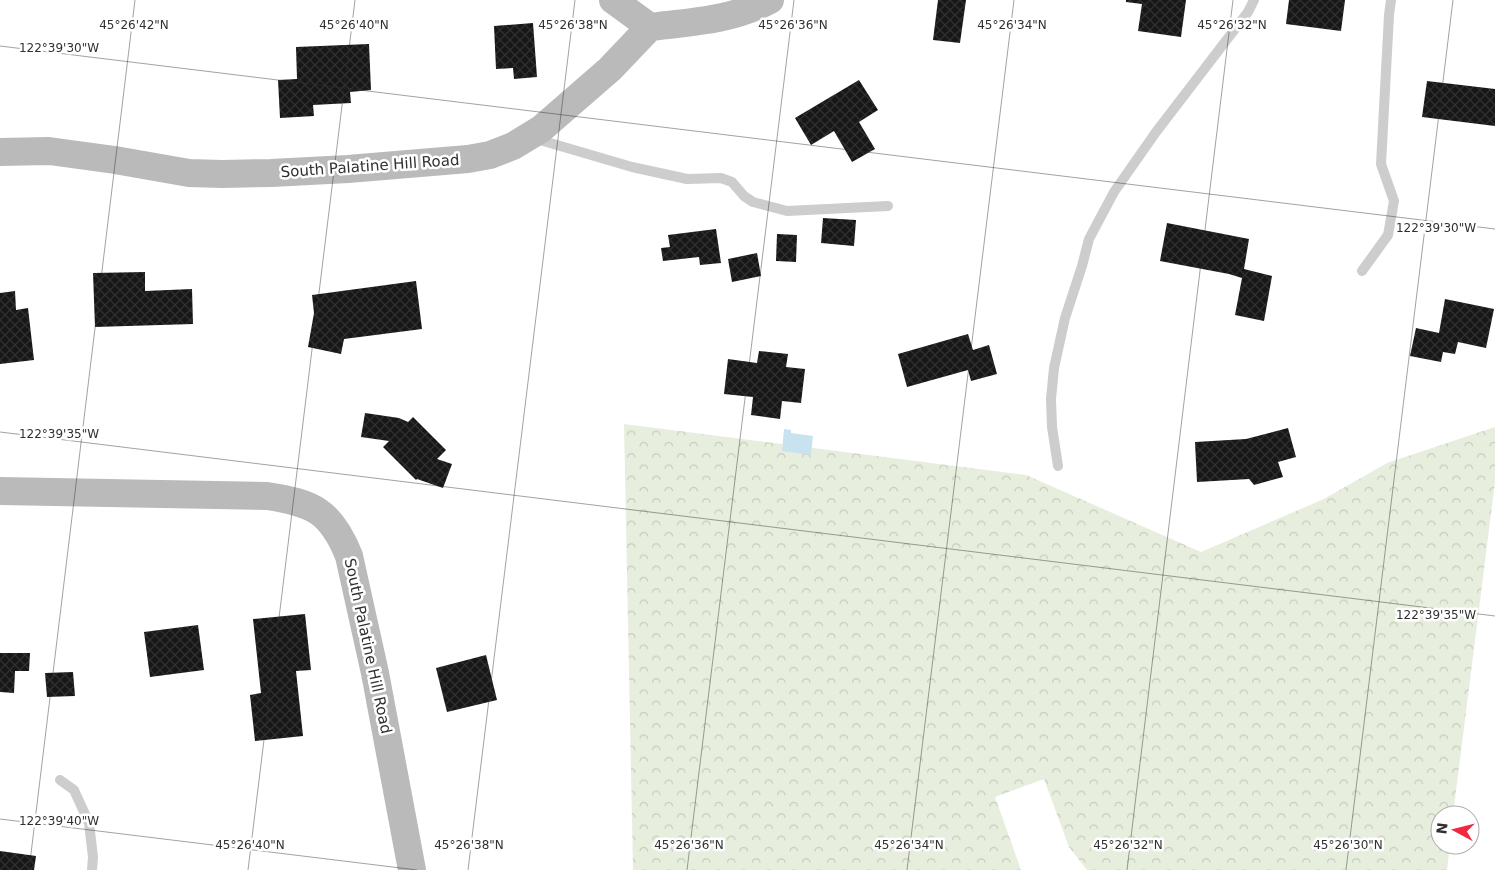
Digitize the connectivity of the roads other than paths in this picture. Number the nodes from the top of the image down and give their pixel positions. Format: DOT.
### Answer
graph roads {
  1 [pos="613,0"];
  2 [pos="770,0"];
  3 [pos="1254,0"];
  4 [pos="1391,0"];
  5 [pos="650,26"];
  6 [pos="529,137"];
  7 [pos="0,152"];
  8 [pos="888,206"];
  9 [pos="1362,272"];
  10 [pos="1058,466"];
  11 [pos="0,491"];
  12 [pos="60,780"];
  13 [pos="92,870"];
  14 [pos="412,870"];
  1 -- 5 [label="street"];
  2 -- 5 [label="street"];
  3 -- 10 [label="lane"];
  4 -- 9 [label="lane"];
  5 -- 6 [label="street, South Palatine Hill Road"];
  6 -- 7 [label="street, South Palatine Hill Road"];
  6 -- 8 [label="lane"];
  11 -- 14 [label="street, South Palatine Hill Road"];
  12 -- 13 [label="lane"];
}
